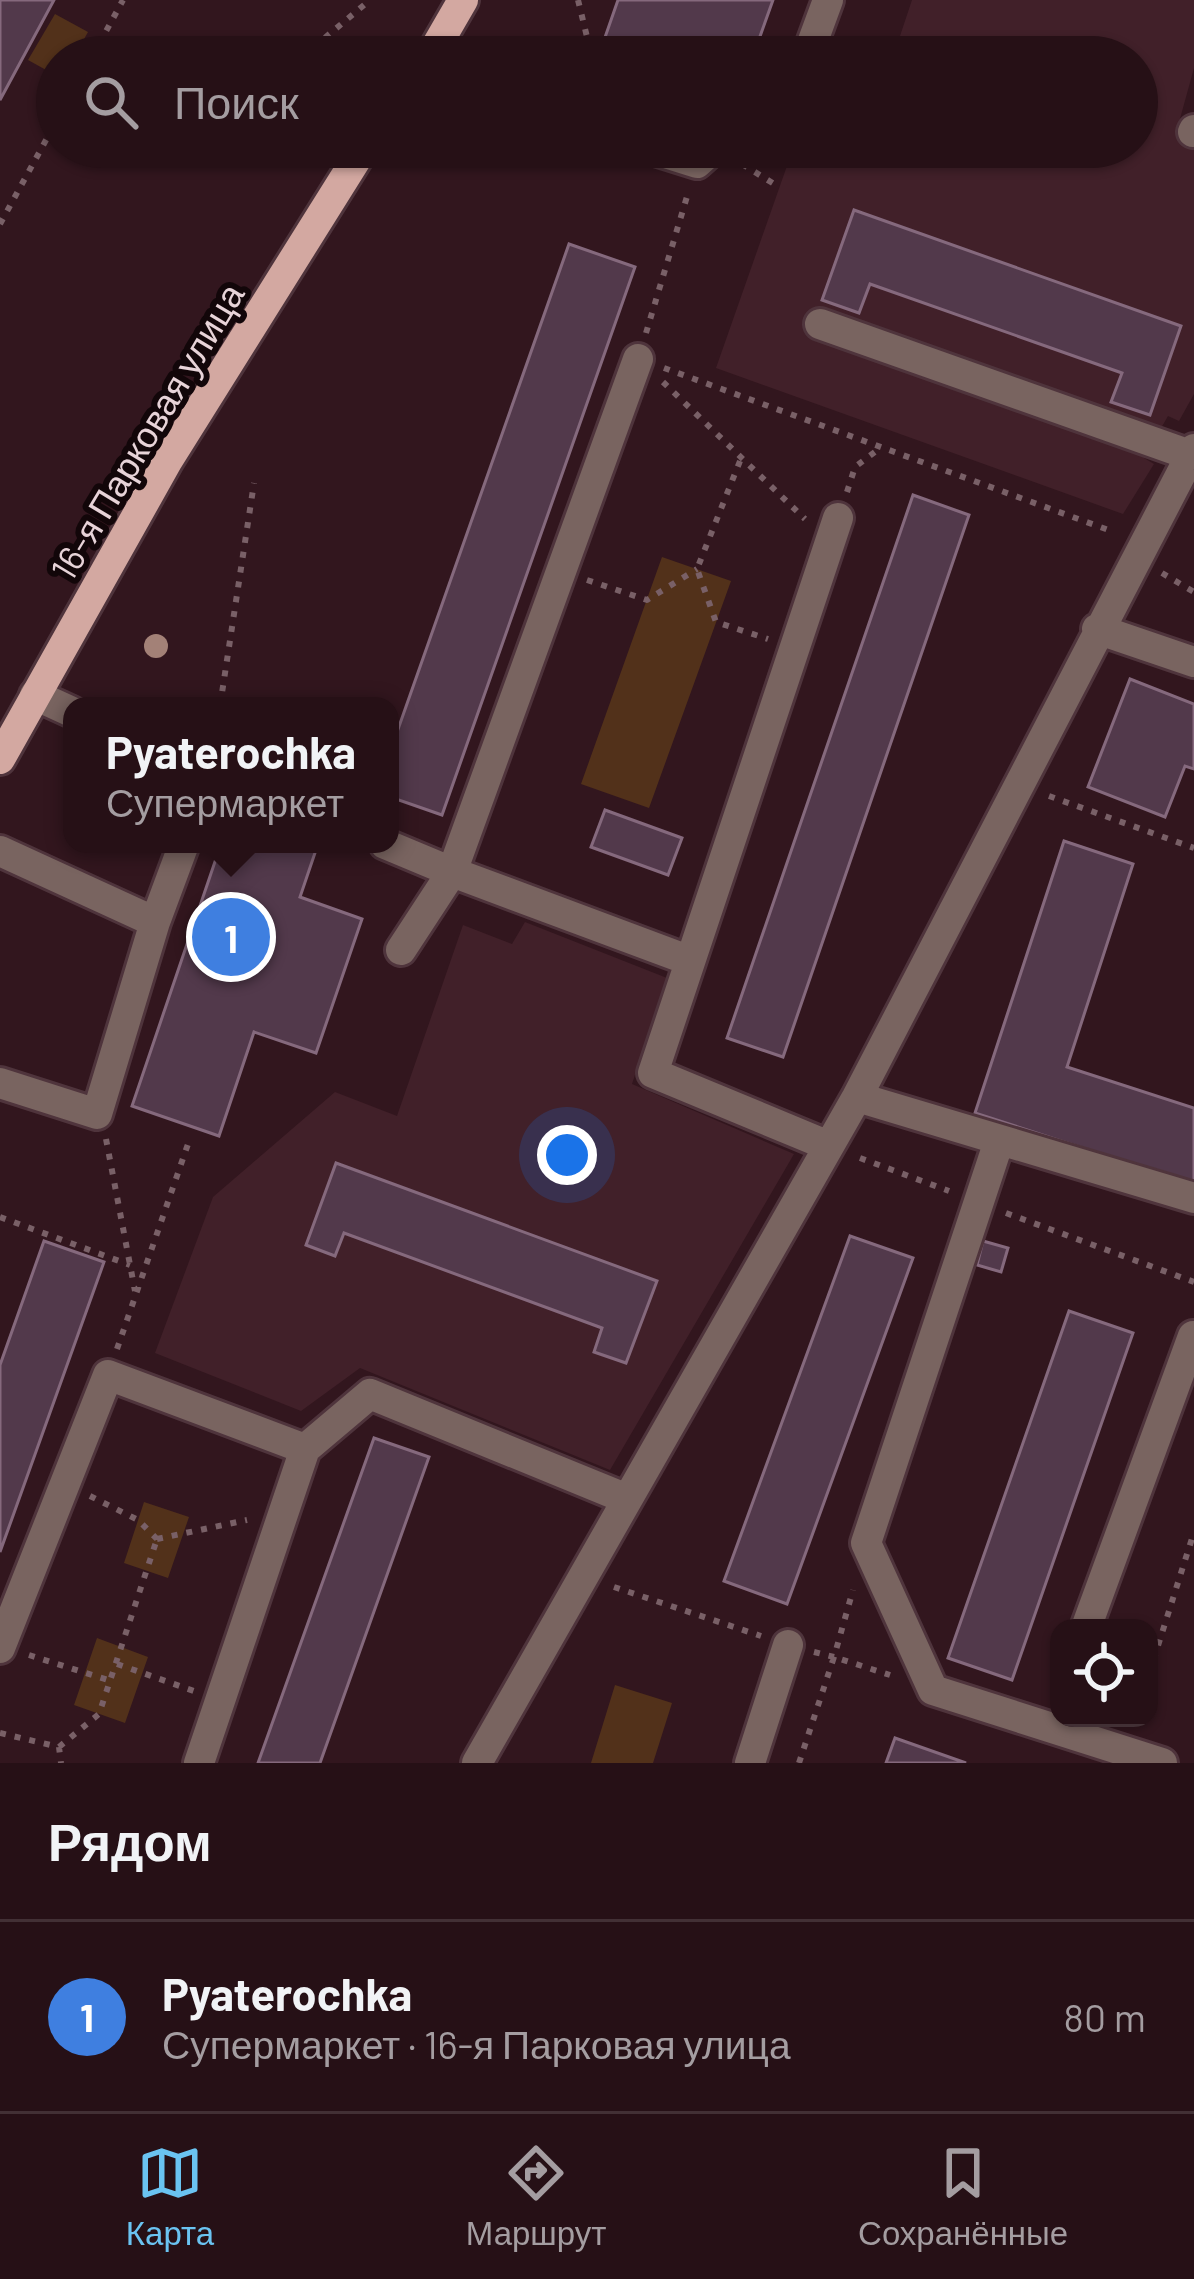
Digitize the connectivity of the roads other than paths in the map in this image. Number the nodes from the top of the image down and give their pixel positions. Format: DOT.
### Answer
graph roads {
  1 [pos="464,0"];
  2 [pos="828,0"];
  3 [pos="443,36"];
  4 [pos="815,36"];
  5 [pos="351,168"];
  6 [pos="820,324"];
  7 [pos="638,359"];
  8 [pos="1192,452"];
  9 [pos="834,529"];
  10 [pos="1097,629"];
  11 [pos="1194,662"];
  12 [pos="35,695"];
  13 [pos="63,708"];
  14 [pos="0,758"];
  15 [pos="399,850"];
  16 [pos="0,851"];
  17 [pos="181,853"];
  18 [pos="452,872"];
  19 [pos="155,922"];
  20 [pos="401,950"];
  21 [pos="688,960"];
  22 [pos="0,1083"];
  23 [pos="857,1097"];
  24 [pos="999,1142"];
  25 [pos="829,1146"];
  26 [pos="1194,1198"];
  27 [pos="1193,1336"];
  28 [pos="305,1448"];
  29 [pos="627,1499"];
  30 [pos="1089,1619"];
  31 [pos="788,1645"];
  32 [pos="0,1647"];
  33 [pos="1050,1713"];
  34 [pos="1083,1727"];
  35 [pos="487,1760"];
  36 [pos="199,1763"];
  37 [pos="750,1763"];
  38 [pos="1162,1763"];
  1 -- 3 [label="main road"];
  2 -- 4 [label="lane"];
  5 -- 12 [label="main road, 16-я Парковая улица"];
  6 -- 8 [label="lane"];
  7 -- 18 [label="lane"];
  8 -- 10 [label="lane"];
  9 -- 21 [label="lane"];
  10 -- 11 [label="lane"];
  10 -- 23 [label="lane"];
  12 -- 13 [label="lane"];
  12 -- 14 [label="main road, 16-я Парковая улица"];
  15 -- 18 [label="lane"];
  16 -- 19 [label="lane"];
  17 -- 19 [label="lane"];
  18 -- 20 [label="lane"];
  18 -- 21 [label="lane"];
  19 -- 22 [label="lane"];
  21 -- 25 [label="lane"];
  23 -- 24 [label="lane"];
  23 -- 25 [label="lane"];
  24 -- 26 [label="lane"];
  24 -- 33 [label="lane"];
  25 -- 29 [label="lane"];
  27 -- 30 [label="lane"];
  28 -- 29 [label="lane"];
  28 -- 32 [label="lane"];
  28 -- 36 [label="lane"];
  29 -- 35 [label="lane"];
  31 -- 37 [label="lane"];
  34 -- 38 [label="lane"];
}
